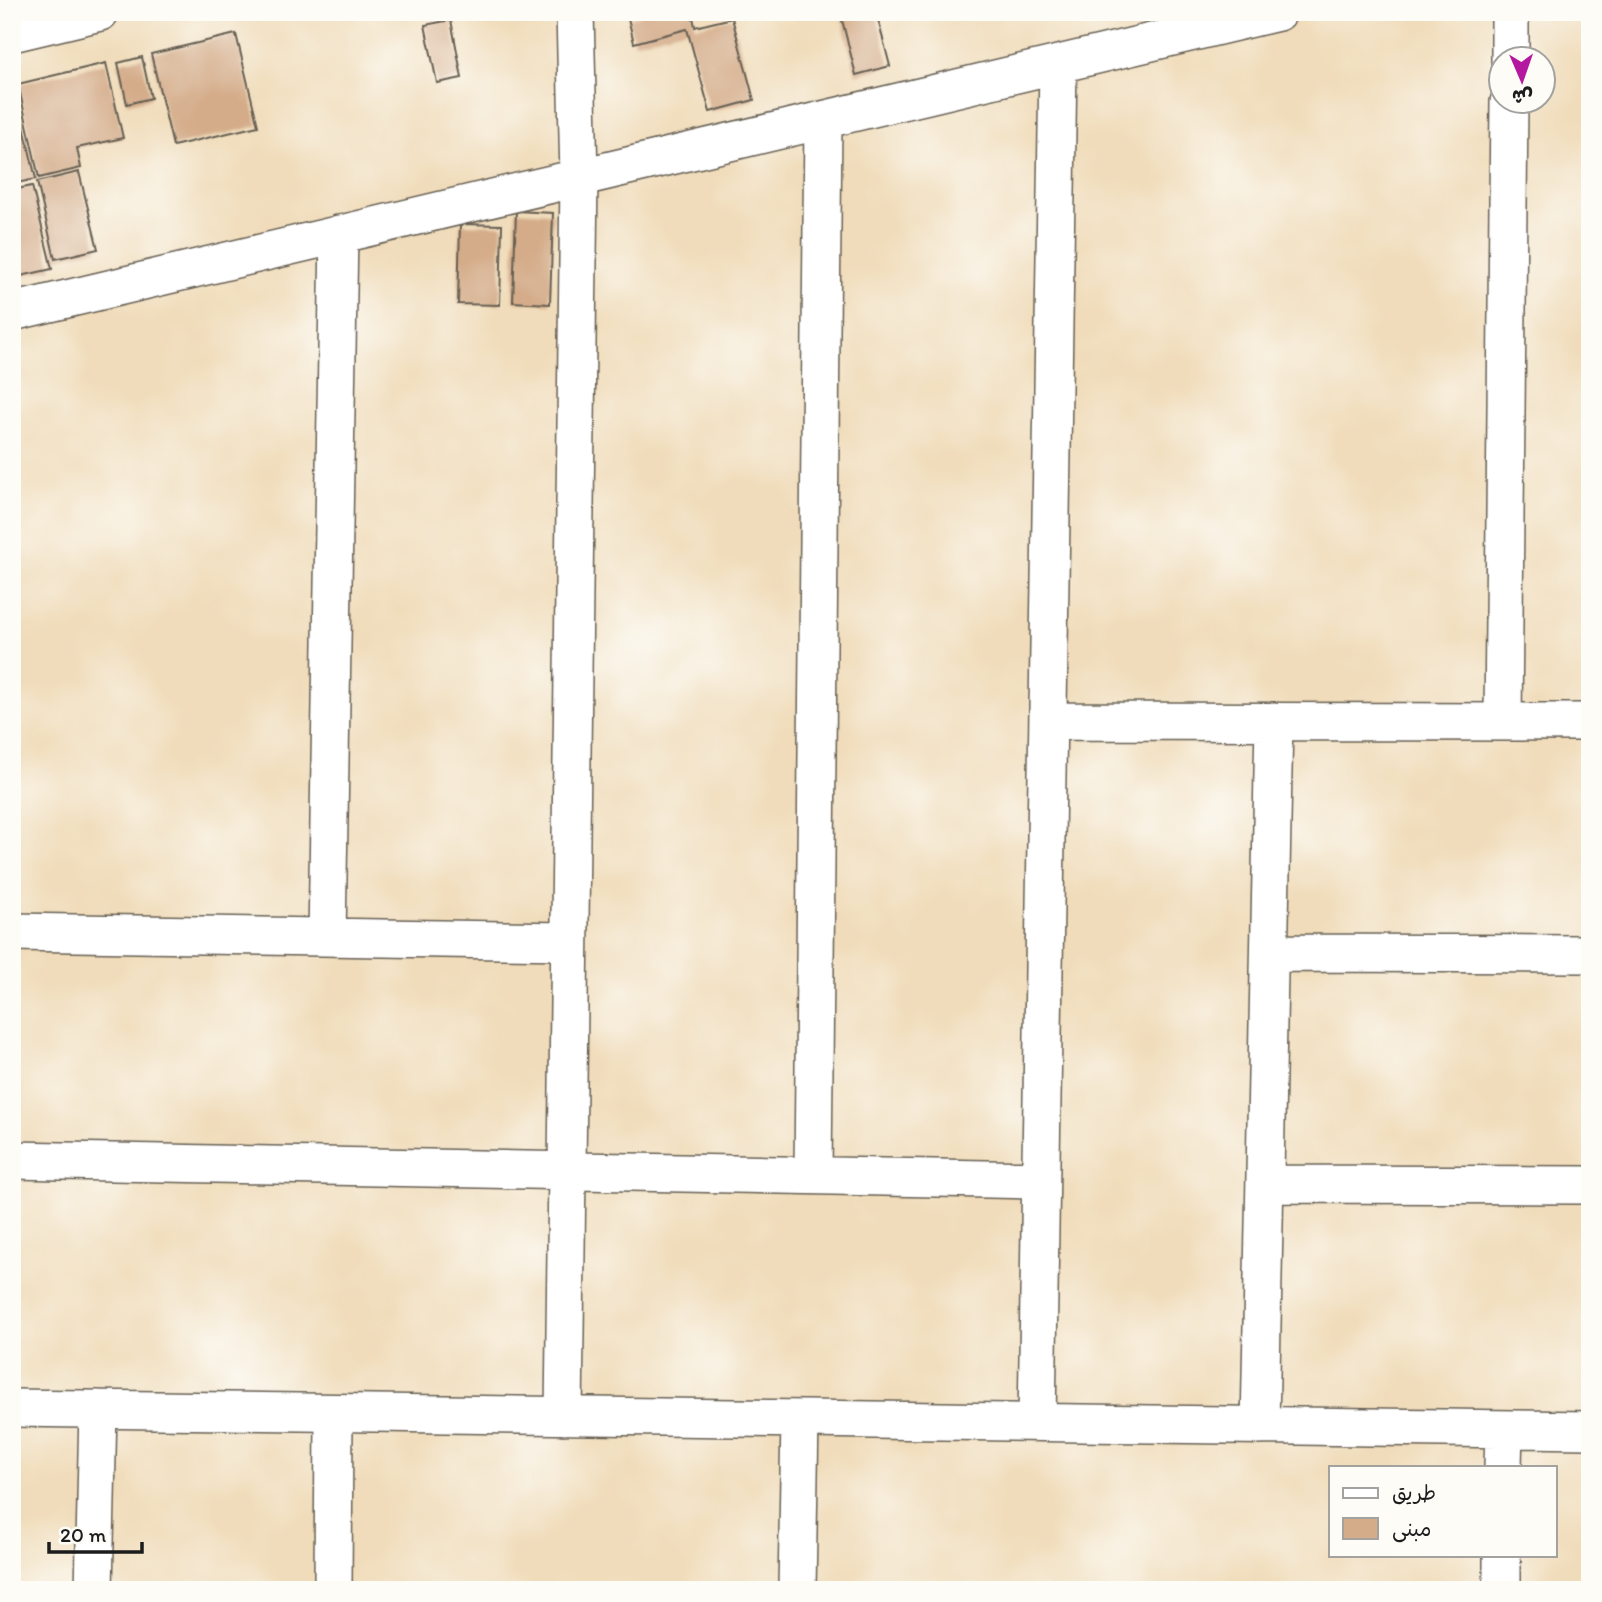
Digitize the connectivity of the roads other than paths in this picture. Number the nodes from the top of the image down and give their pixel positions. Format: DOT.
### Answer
graph roads {
  1 [pos="100,12"];
  2 [pos="575,12"];
  3 [pos="1278,12"];
  4 [pos="1510,12"];
  5 [pos="12,33"];
  6 [pos="1510,46"];
  7 [pos="1058,64"];
  8 [pos="1509,116"];
  9 [pos="822,120"];
  10 [pos="579,177"];
  11 [pos="340,234"];
  12 [pos="12,312"];
  13 [pos="1048,721"];
  14 [pos="1274,721"];
  15 [pos="1503,722"];
  16 [pos="1590,722"];
  17 [pos="12,932"];
  18 [pos="327,937"];
  19 [pos="569,941"];
  20 [pos="1270,953"];
  21 [pos="1590,954"];
  22 [pos="12,1160"];
  23 [pos="567,1170"];
  24 [pos="813,1175"];
  25 [pos="1040,1180"];
  26 [pos="1265,1184"];
  27 [pos="1590,1185"];
  28 [pos="12,1408"];
  29 [pos="98,1409"];
  30 [pos="334,1413"];
  31 [pos="564,1416"];
  32 [pos="800,1419"];
  33 [pos="1037,1422"];
  34 [pos="1259,1426"];
  35 [pos="1504,1429"];
  36 [pos="1590,1430"];
  37 [pos="1503,1466"];
  38 [pos="1502,1556"];
  39 [pos="94,1590"];
  40 [pos="333,1590"];
  41 [pos="797,1590"];
  42 [pos="1502,1590"];
  1 -- 5 [label="street"];
  2 -- 10 [label="street"];
  3 -- 7 [label="street"];
  4 -- 6 [label="street"];
  7 -- 9 [label="street"];
  7 -- 13 [label="street"];
  8 -- 15 [label="street"];
  9 -- 10 [label="street"];
  9 -- 24 [label="street"];
  10 -- 11 [label="street"];
  10 -- 19 [label="street"];
  11 -- 12 [label="street"];
  11 -- 18 [label="street"];
  13 -- 14 [label="street"];
  13 -- 25 [label="street"];
  14 -- 15 [label="street"];
  14 -- 20 [label="street"];
  15 -- 16 [label="street"];
  17 -- 18 [label="street"];
  18 -- 19 [label="street"];
  19 -- 23 [label="street"];
  20 -- 21 [label="street"];
  20 -- 26 [label="street"];
  22 -- 23 [label="street"];
  23 -- 24 [label="street"];
  23 -- 31 [label="street"];
  24 -- 25 [label="street"];
  25 -- 33 [label="street"];
  26 -- 27 [label="street"];
  26 -- 34 [label="street"];
  28 -- 29 [label="street"];
  29 -- 30 [label="street"];
  29 -- 39 [label="street"];
  30 -- 31 [label="street"];
  30 -- 40 [label="street"];
  31 -- 32 [label="street"];
  32 -- 33 [label="street"];
  32 -- 41 [label="street"];
  33 -- 34 [label="street"];
  34 -- 35 [label="street"];
  35 -- 36 [label="street"];
  35 -- 37 [label="street"];
  38 -- 42 [label="street"];
}
